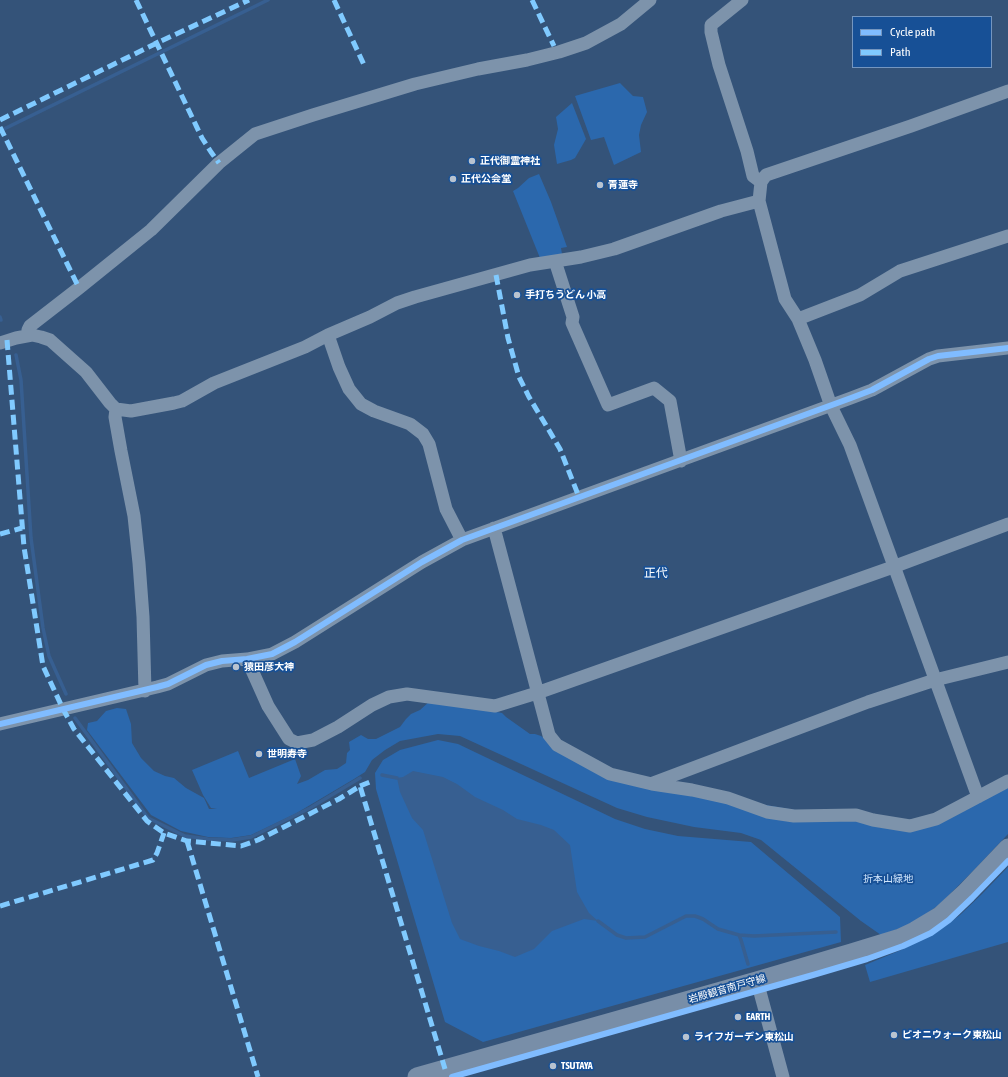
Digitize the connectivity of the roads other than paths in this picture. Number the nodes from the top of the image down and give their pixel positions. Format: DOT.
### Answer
graph roads {
  1 [pos="650,0"];
  2 [pos="742,0"];
  3 [pos="1008,91"];
  4 [pos="761,182"];
  5 [pos="759,201"];
  6 [pos="1008,236"];
  7 [pos="555,261"];
  8 [pos="798,318"];
  9 [pos="328,335"];
  10 [pos="27,336"];
  11 [pos="0,343"];
  12 [pos="1008,348"];
  13 [pos="831,406"];
  14 [pos="116,409"];
  15 [pos="681,461"];
  16 [pos="1008,524"];
  17 [pos="494,528"];
  18 [pos="462,540"];
  19 [pos="893,566"];
  20 [pos="247,659"];
  21 [pos="1008,662"];
  22 [pos="935,680"];
  23 [pos="145,691"];
  24 [pos="537,693"];
  25 [pos="0,724"];
  26 [pos="1008,781"];
  27 [pos="652,784"];
  28 [pos="978,798"];
  29 [pos="1008,848"];
  30 [pos="757,981"];
  31 [pos="446,1073"];
  32 [pos="417,1077"];
  33 [pos="783,1077"];
  1 -- 10 [label="street"];
  2 -- 4 [label="street"];
  3 -- 4 [label="street"];
  4 -- 5 [label="street"];
  5 -- 7 [label="street"];
  5 -- 8 [label="street"];
  6 -- 8 [label="street"];
  7 -- 9 [label="street"];
  7 -- 15 [label="street"];
  8 -- 13 [label="street"];
  9 -- 14 [label="street"];
  9 -- 18 [label="street"];
  10 -- 11 [label="street"];
  10 -- 14 [label="street"];
  12 -- 13 [label="street"];
  13 -- 15 [label="street"];
  13 -- 19 [label="street"];
  14 -- 23 [label="street"];
  15 -- 17 [label="street"];
  16 -- 19 [label="street"];
  17 -- 18 [label="street"];
  17 -- 24 [label="street"];
  18 -- 20 [label="street"];
  19 -- 22 [label="street"];
  19 -- 24 [label="street"];
  20 -- 23 [label="street"];
  20 -- 24 [label="street"];
  21 -- 22 [label="street"];
  22 -- 27 [label="street"];
  22 -- 28 [label="street"];
  23 -- 25 [label="street"];
  24 -- 27 [label="street"];
  26 -- 28 [label="street"];
  27 -- 28 [label="street"];
  29 -- 30 [label="main road, 岩殿観音南戸守線"];
  30 -- 31 [label="main road, 岩殿観音南戸守線"];
  30 -- 33 [label="street"];
  31 -- 32 [label="main road, 岩殿観音南戸守線"];
}
